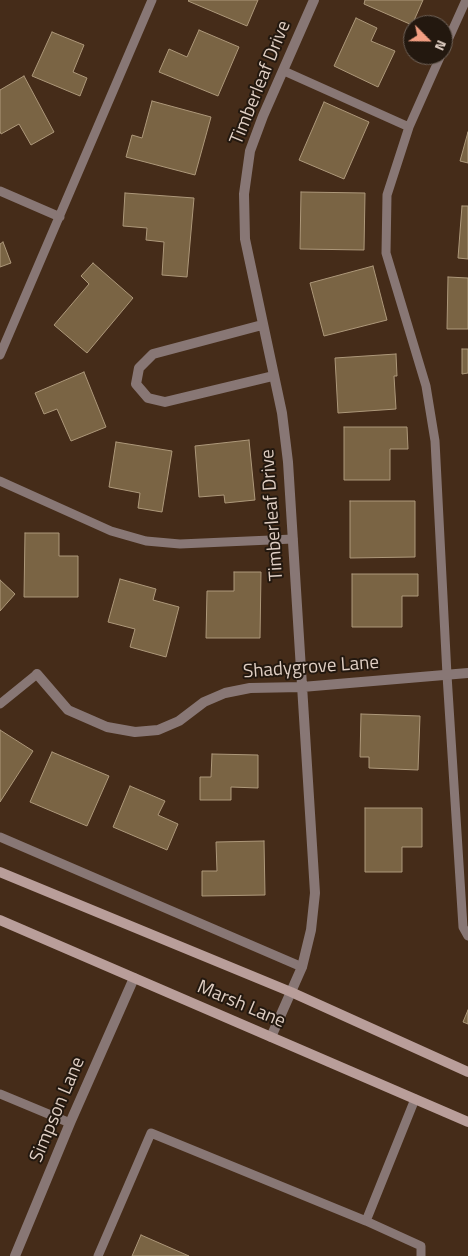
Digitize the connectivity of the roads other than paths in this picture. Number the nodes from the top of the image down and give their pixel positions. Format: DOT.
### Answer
graph roads {
  1 [pos="152,0"];
  2 [pos="314,0"];
  3 [pos="466,0"];
  4 [pos="453,29"];
  5 [pos="437,65"];
  6 [pos="284,71"];
  7 [pos="409,127"];
  8 [pos="0,191"];
  9 [pos="60,217"];
  10 [pos="262,325"];
  11 [pos="0,355"];
  12 [pos="273,376"];
  13 [pos="0,481"];
  14 [pos="293,539"];
  15 [pos="37,674"];
  16 [pos="468,674"];
  17 [pos="447,675"];
  18 [pos="302,687"];
  19 [pos="0,704"];
  20 [pos="0,837"];
  21 [pos="0,872"];
  22 [pos="0,920"];
  23 [pos="468,936"];
  24 [pos="302,966"];
  25 [pos="134,978"];
  26 [pos="292,992"];
  27 [pos="271,1037"];
  28 [pos="468,1072"];
  29 [pos="0,1094"];
  30 [pos="415,1099"];
  31 [pos="468,1122"];
  32 [pos="70,1123"];
  33 [pos="366,1221"];
  34 [pos="15,1256"];
  35 [pos="98,1256"];
  36 [pos="420,1256"];
  1 -- 9 [label="lane"];
  2 -- 6 [label="street, Timberleaf Drive"];
  3 -- 4 [label="lane"];
  5 -- 7 [label="lane"];
  6 -- 7 [label="lane"];
  6 -- 10 [label="street, Timberleaf Drive"];
  7 -- 17 [label="lane"];
  8 -- 9 [label="lane"];
  9 -- 11 [label="lane"];
  10 -- 12 [label="street, Timberleaf Drive"];
  10 -- 12 [label="street"];
  12 -- 14 [label="street, Timberleaf Drive"];
  13 -- 14 [label="lane"];
  14 -- 18 [label="street, Timberleaf Drive"];
  15 -- 18 [label="street, Shadygrove Lane"];
  15 -- 19 [label="lane"];
  16 -- 17 [label="street, Shadygrove Lane"];
  17 -- 18 [label="street, Shadygrove Lane"];
  17 -- 23 [label="lane"];
  18 -- 24 [label="street, Timberleaf Drive"];
  20 -- 24 [label="lane"];
  21 -- 26 [label="main road, Marsh Lane"];
  22 -- 25 [label="main road, Marsh Lane"];
  24 -- 26 [label="street, Timberleaf Drive"];
  25 -- 27 [label="main road, Marsh Lane"];
  25 -- 32 [label="street, Simpson Lane"];
  26 -- 27 [label="street, Timberleaf Drive"];
  26 -- 28 [label="main road, Marsh Lane"];
  27 -- 30 [label="main road, Marsh Lane"];
  29 -- 32 [label="lane"];
  30 -- 31 [label="main road, Marsh Lane"];
  30 -- 33 [label="lane"];
  32 -- 34 [label="street, Simpson Lane"];
  33 -- 35 [label="lane"];
  33 -- 36 [label="lane"];
}
